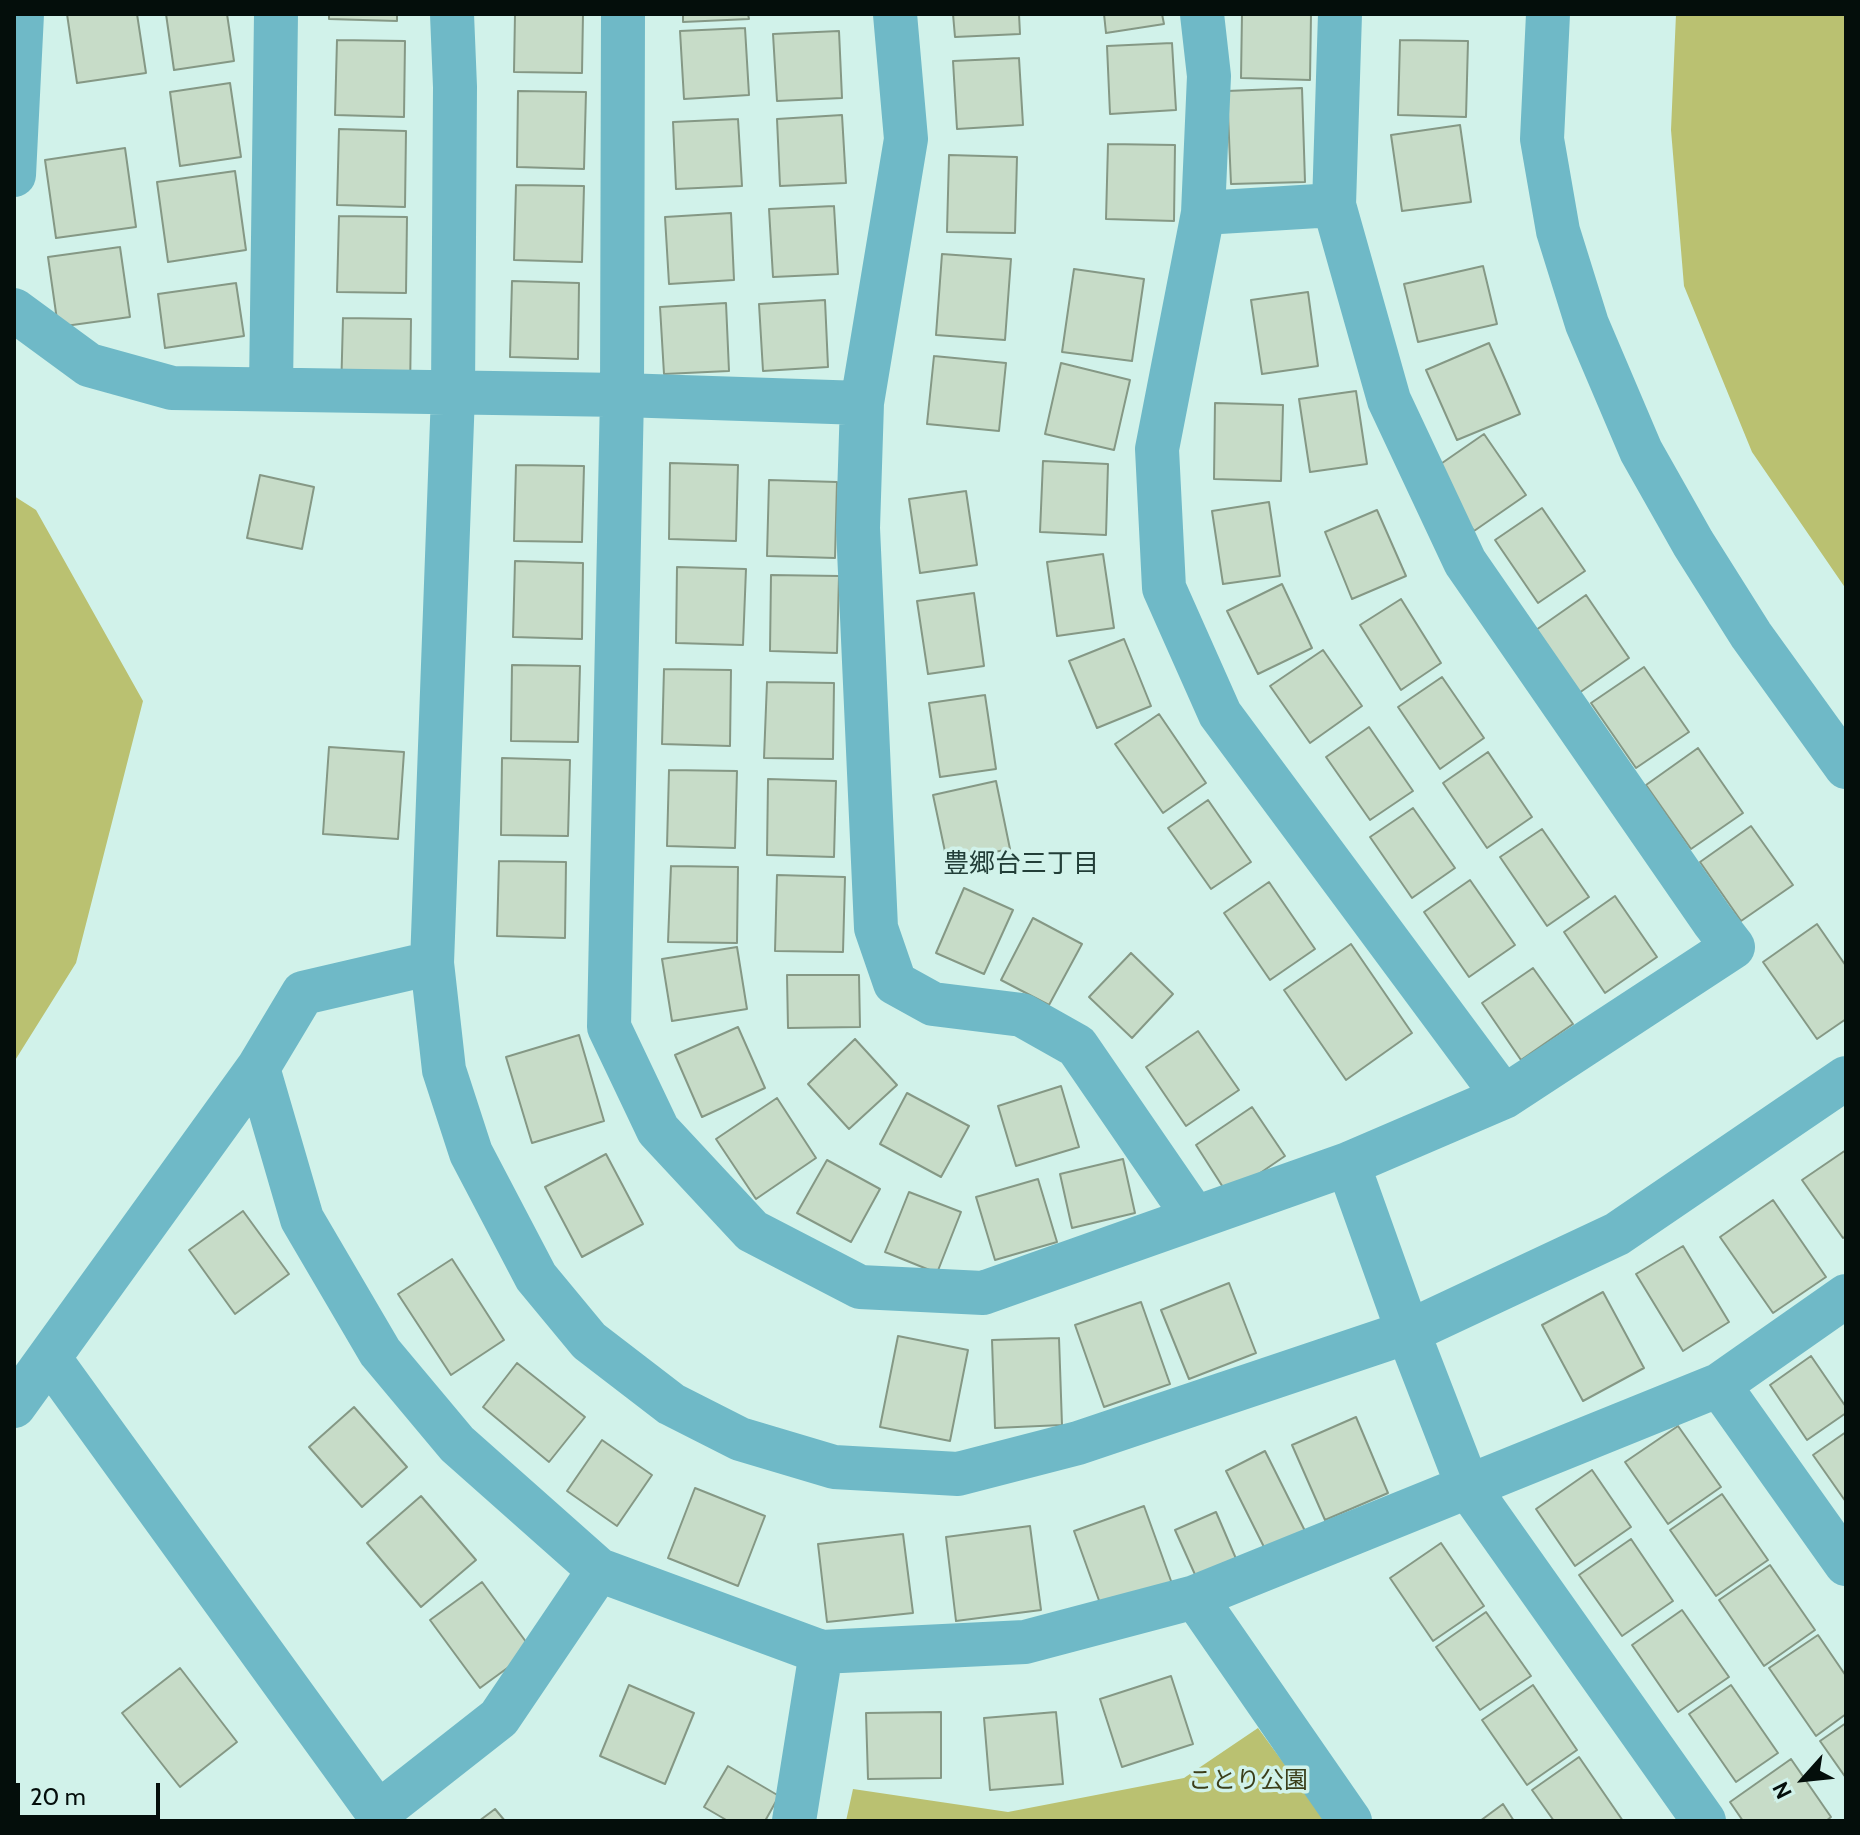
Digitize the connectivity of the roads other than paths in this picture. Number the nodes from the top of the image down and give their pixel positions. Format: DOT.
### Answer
graph roads {
  1 [pos="22,14"];
  2 [pos="276,14"];
  3 [pos="452,14"];
  4 [pos="623,14"];
  5 [pos="895,14"];
  6 [pos="1202,14"];
  7 [pos="1340,14"];
  8 [pos="1548,14"];
  9 [pos="14,175"];
  10 [pos="1334,205"];
  11 [pos="1203,213"];
  12 [pos="14,310"];
  13 [pos="271,388"];
  14 [pos="453,394"];
  15 [pos="622,395"];
  16 [pos="862,403"];
  17 [pos="1846,767"];
  18 [pos="432,963"];
  19 [pos="258,1068"];
  20 [pos="1846,1078"];
  21 [pos="1504,1097"];
  22 [pos="1348,1164"];
  23 [pos="1195,1218"];
  24 [pos="1846,1296"];
  25 [pos="1408,1332"];
  26 [pos="49,1358"];
  27 [pos="1719,1385"];
  28 [pos="14,1406"];
  29 [pos="1468,1487"];
  30 [pos="1846,1564"];
  31 [pos="599,1570"];
  32 [pos="1195,1597"];
  33 [pos="821,1652"];
  34 [pos="380,1817"];
  35 [pos="794,1821"];
  36 [pos="1350,1821"];
  37 [pos="1704,1821"];
  1 -- 9 [label="street"];
  2 -- 13 [label="street"];
  3 -- 14 [label="street"];
  4 -- 15 [label="street"];
  5 -- 16 [label="street"];
  6 -- 11 [label="street"];
  7 -- 10 [label="street"];
  8 -- 17 [label="street"];
  10 -- 11 [label="street"];
  10 -- 21 [label="street"];
  11 -- 21 [label="street"];
  12 -- 13 [label="street"];
  13 -- 14 [label="street"];
  14 -- 15 [label="street"];
  14 -- 18 [label="street"];
  15 -- 16 [label="street"];
  15 -- 23 [label="street"];
  16 -- 23 [label="street"];
  18 -- 19 [label="street"];
  18 -- 25 [label="street"];
  19 -- 26 [label="street"];
  19 -- 31 [label="street"];
  20 -- 25 [label="street"];
  21 -- 22 [label="street"];
  22 -- 23 [label="street"];
  22 -- 25 [label="street"];
  24 -- 27 [label="street"];
  25 -- 29 [label="street"];
  26 -- 28 [label="street"];
  26 -- 34 [label="street"];
  27 -- 29 [label="street"];
  27 -- 30 [label="street"];
  29 -- 32 [label="street"];
  29 -- 37 [label="street"];
  31 -- 33 [label="street"];
  31 -- 34 [label="street"];
  32 -- 33 [label="street"];
  32 -- 36 [label="street"];
  33 -- 35 [label="street"];
}
